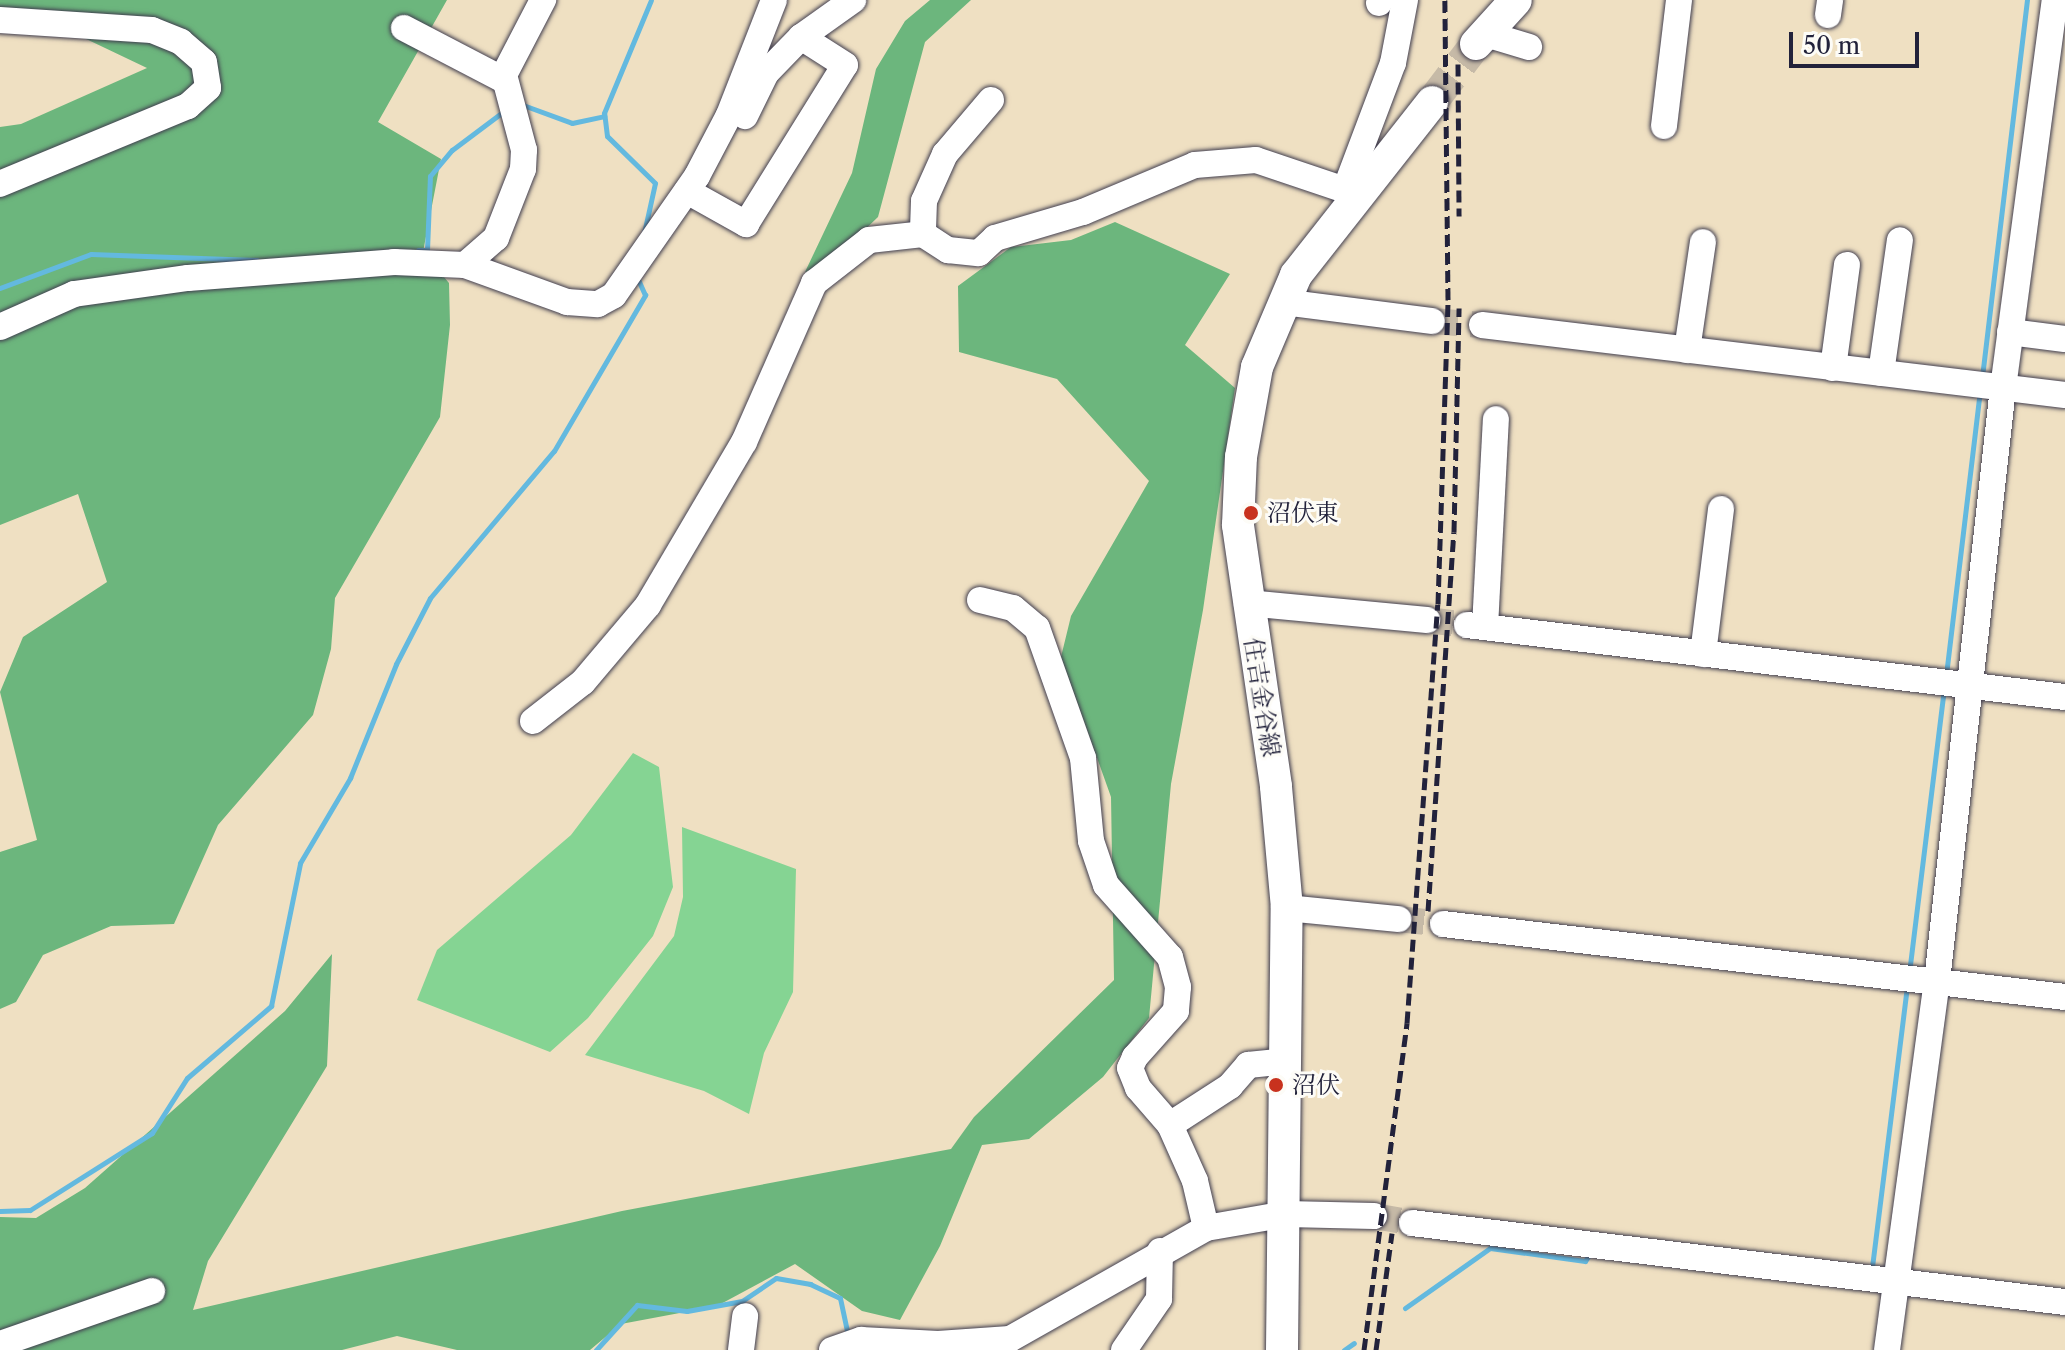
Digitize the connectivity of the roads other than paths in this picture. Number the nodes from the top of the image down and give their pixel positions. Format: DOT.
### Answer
graph roads {
  1 [pos="543,0"];
  2 [pos="774,0"];
  3 [pos="853,0"];
  4 [pos="1516,0"];
  5 [pos="1679,0"];
  6 [pos="2055,0"];
  7 [pos="1388,1"];
  8 [pos="0,20"];
  9 [pos="404,28"];
  10 [pos="801,37"];
  11 [pos="1481,39"];
  12 [pos="1529,47"];
  13 [pos="2057,56"];
  14 [pos="508,99"];
  15 [pos="991,100"];
  16 [pos="1432,102"];
  17 [pos="1664,126"];
  18 [pos="0,184"];
  19 [pos="1350,193"];
  20 [pos="695,195"];
  21 [pos="923,234"];
  22 [pos="1900,240"];
  23 [pos="1703,242"];
  24 [pos="465,265"];
  25 [pos="1847,265"];
  26 [pos="1283,302"];
  27 [pos="1432,321"];
  28 [pos="1482,325"];
  29 [pos="0,327"];
  30 [pos="2010,332"];
  31 [pos="2065,339"];
  32 [pos="1687,350"];
  33 [pos="1833,368"];
  34 [pos="1881,373"];
  35 [pos="1989,387"];
  36 [pos="2065,395"];
  37 [pos="1496,419"];
  38 [pos="1721,509"];
  39 [pos="980,600"];
  40 [pos="1247,603"];
  41 [pos="1427,620"];
  42 [pos="1703,654"];
  43 [pos="1956,684"];
  44 [pos="2065,697"];
  45 [pos="533,721"];
  46 [pos="1287,908"];
  47 [pos="1398,919"];
  48 [pos="1443,924"];
  49 [pos="1919,980"];
  50 [pos="2065,997"];
  51 [pos="1288,1061"];
  52 [pos="1170,1125"];
  53 [pos="1286,1214"];
  54 [pos="1374,1216"];
  55 [pos="1412,1223"];
  56 [pos="1206,1228"];
  57 [pos="1160,1251"];
  58 [pos="1896,1280"];
  59 [pos="152,1291"];
  60 [pos="2065,1302"];
  61 [pos="745,1316"];
  62 [pos="0,1344"];
  63 [pos="741,1350"];
  64 [pos="832,1350"];
  65 [pos="1124,1350"];
  66 [pos="1282,1350"];
  67 [pos="1887,1350"];
  1 -- 14 [label="street"];
  2 -- 20 [label="street"];
  3 -- 10 [label="street"];
  4 -- 11 [label="main road"];
  5 -- 17 [label="street"];
  6 -- 13 [label="street"];
  7 -- 19 [label="street"];
  8 -- 18 [label="street"];
  9 -- 14 [label="street"];
  10 -- 20 [label="street"];
  10 -- 20 [label="street"];
  11 -- 12 [label="street"];
  13 -- 30 [label="street"];
  14 -- 24 [label="street"];
  15 -- 21 [label="street"];
  16 -- 19 [label="main road, 住吉金谷線"];
  19 -- 21 [label="street"];
  19 -- 26 [label="main road, 住吉金谷線"];
  20 -- 24 [label="street"];
  21 -- 45 [label="street"];
  22 -- 34 [label="street"];
  23 -- 32 [label="street"];
  24 -- 29 [label="street"];
  25 -- 33 [label="street"];
  26 -- 27 [label="street"];
  26 -- 40 [label="main road, 住吉金谷線"];
  28 -- 32 [label="street"];
  30 -- 31 [label="street"];
  30 -- 35 [label="street"];
  32 -- 33 [label="street"];
  33 -- 34 [label="street"];
  34 -- 35 [label="street"];
  35 -- 36 [label="street"];
  35 -- 43 [label="street"];
  37 -- 42 [label="street"];
  38 -- 42 [label="street"];
  39 -- 52 [label="street"];
  40 -- 41 [label="street"];
  40 -- 46 [label="main road, 住吉金谷線"];
  42 -- 43 [label="street"];
  43 -- 44 [label="street"];
  43 -- 49 [label="street"];
  46 -- 47 [label="street"];
  46 -- 51 [label="main road, 住吉金谷線"];
  48 -- 49 [label="street"];
  49 -- 50 [label="street"];
  49 -- 58 [label="street"];
  51 -- 52 [label="street"];
  51 -- 53 [label="main road, 住吉金谷線"];
  52 -- 56 [label="street"];
  53 -- 54 [label="street"];
  53 -- 56 [label="street"];
  53 -- 66 [label="main road, 住吉金谷線"];
  55 -- 58 [label="street"];
  56 -- 57 [label="street"];
  57 -- 64 [label="street"];
  57 -- 65 [label="street"];
  58 -- 60 [label="street"];
  58 -- 67 [label="street"];
  59 -- 62 [label="street"];
  61 -- 63 [label="street"];
}
